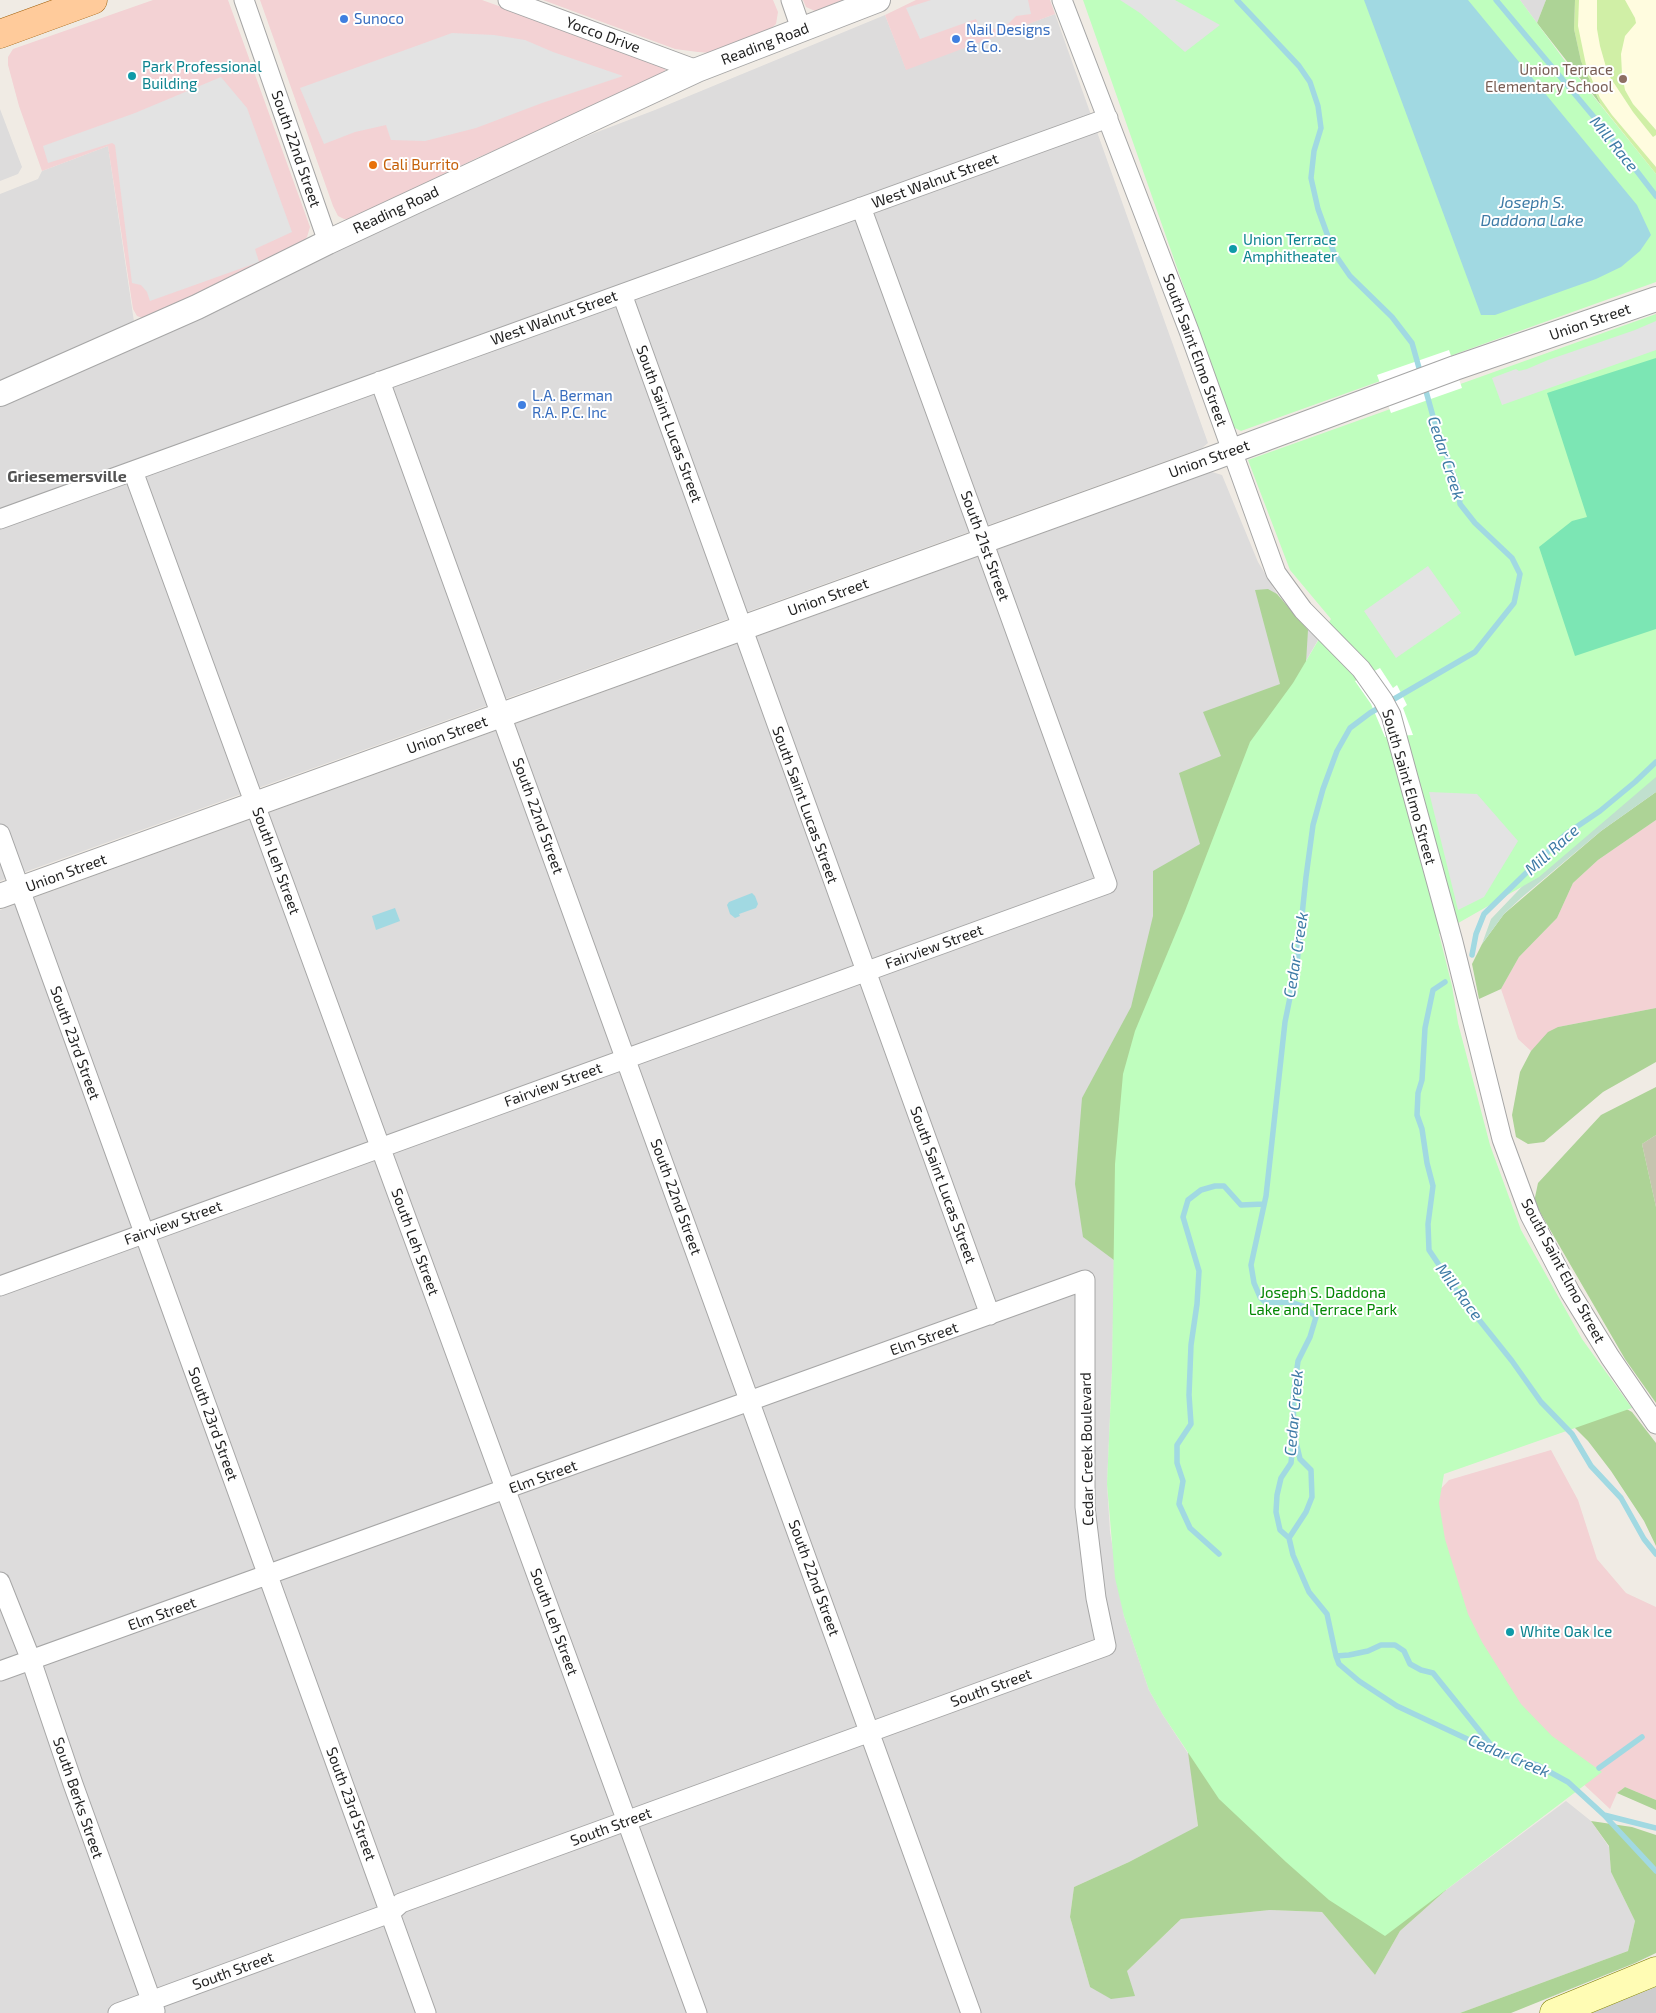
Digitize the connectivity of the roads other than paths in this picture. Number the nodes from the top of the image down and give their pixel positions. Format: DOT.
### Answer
graph roads {
  1 [pos="93,0"];
  2 [pos="244,0"];
  3 [pos="508,0"];
  4 [pos="790,0"];
  5 [pos="878,0"];
  6 [pos="1062,0"];
  7 [pos="801,29"];
  8 [pos="0,34"];
  9 [pos="697,70"];
  10 [pos="1108,118"];
  11 [pos="861,207"];
  12 [pos="328,242"];
  13 [pos="622,294"];
  14 [pos="1656,299"];
  15 [pos="380,381"];
  16 [pos="0,394"];
  17 [pos="1232,450"];
  18 [pos="133,471"];
  19 [pos="0,519"];
  20 [pos="983,540"];
  21 [pos="742,628"];
  22 [pos="501,715"];
  23 [pos="255,804"];
  24 [pos="0,834"];
  25 [pos="1107,884"];
  26 [pos="10,893"];
  27 [pos="866,972"];
  28 [pos="626,1059"];
  29 [pos="381,1148"];
  30 [pos="144,1234"];
  31 [pos="1085,1280"];
  32 [pos="0,1286"];
  33 [pos="990,1315"];
  34 [pos="750,1402"];
  35 [pos="1656,1424"];
  36 [pos="506,1490"];
  37 [pos="268,1576"];
  38 [pos="0,1582"];
  39 [pos="1106,1646"];
  40 [pos="31,1660"];
  41 [pos="0,1671"];
  42 [pos="870,1732"];
  43 [pos="626,1821"];
  44 [pos="390,1913"];
  45 [pos="1656,1971"];
  46 [pos="154,2007"];
  47 [pos="118,2013"];
  48 [pos="426,2013"];
  49 [pos="696,2013"];
  50 [pos="971,2013"];
  51 [pos="1554,2013"];
  1 -- 8 [label="main road"];
  2 -- 12 [label="street, South 22nd Street"];
  3 -- 9 [label="street, Yocco Drive"];
  4 -- 7 [label="street"];
  5 -- 7 [label="street, Reading Road"];
  6 -- 10 [label="street, South Saint Elmo Street"];
  7 -- 9 [label="street, Reading Road"];
  9 -- 12 [label="street, Reading Road"];
  10 -- 11 [label="street, West Walnut Street"];
  10 -- 17 [label="street, South Saint Elmo Street"];
  11 -- 13 [label="street, West Walnut Street"];
  11 -- 20 [label="street, South 21st Street"];
  12 -- 16 [label="street, Reading Road"];
  13 -- 15 [label="street, West Walnut Street"];
  13 -- 21 [label="street, South Saint Lucas Street"];
  14 -- 17 [label="street, Union Street"];
  15 -- 18 [label="street, West Walnut Street"];
  15 -- 22 [label="street, South 22nd Street"];
  17 -- 20 [label="street, Union Street"];
  17 -- 35 [label="street, South Saint Elmo Street"];
  18 -- 19 [label="street, West Walnut Street"];
  18 -- 23 [label="street, South Leh Street"];
  20 -- 21 [label="street, Union Street"];
  20 -- 25 [label="street, South 21st Street"];
  21 -- 22 [label="street, Union Street"];
  21 -- 27 [label="street, South Saint Lucas Street"];
  22 -- 23 [label="street, Union Street"];
  22 -- 28 [label="street, South 22nd Street"];
  23 -- 26 [label="street, Union Street"];
  23 -- 29 [label="street, South Leh Street"];
  24 -- 26 [label="street, South 23rd Street"];
  25 -- 27 [label="street, Fairview Street"];
  26 -- 30 [label="street, South 23rd Street"];
  27 -- 28 [label="street, Fairview Street"];
  27 -- 33 [label="street, South Saint Lucas Street"];
  28 -- 29 [label="street, Fairview Street"];
  28 -- 34 [label="street, South 22nd Street"];
  29 -- 30 [label="street, Fairview Street"];
  29 -- 36 [label="street, South Leh Street"];
  30 -- 32 [label="street, Fairview Street"];
  30 -- 37 [label="street, South 23rd Street"];
  31 -- 33 [label="street, Elm Street"];
  31 -- 39 [label="street, Cedar Creek Boulevard"];
  33 -- 34 [label="street, Elm Street"];
  34 -- 36 [label="street, Elm Street"];
  34 -- 42 [label="street, South 22nd Street"];
  36 -- 37 [label="street, Elm Street"];
  36 -- 43 [label="street, South Leh Street"];
  37 -- 40 [label="street, Elm Street"];
  37 -- 44 [label="street, South 23rd Street"];
  38 -- 40 [label="street, South Berks Street"];
  39 -- 42 [label="street, South Street"];
  40 -- 41 [label="street, Elm Street"];
  40 -- 46 [label="street, South Berks Street"];
  42 -- 43 [label="street, South Street"];
  42 -- 50 [label="street, South 22nd Street"];
  43 -- 44 [label="street, South Street"];
  43 -- 49 [label="street, South Leh Street"];
  44 -- 46 [label="street, South Street"];
  44 -- 48 [label="street, South 23rd Street"];
  45 -- 51 [label="main road"];
  46 -- 47 [label="street, South Street"];
}
